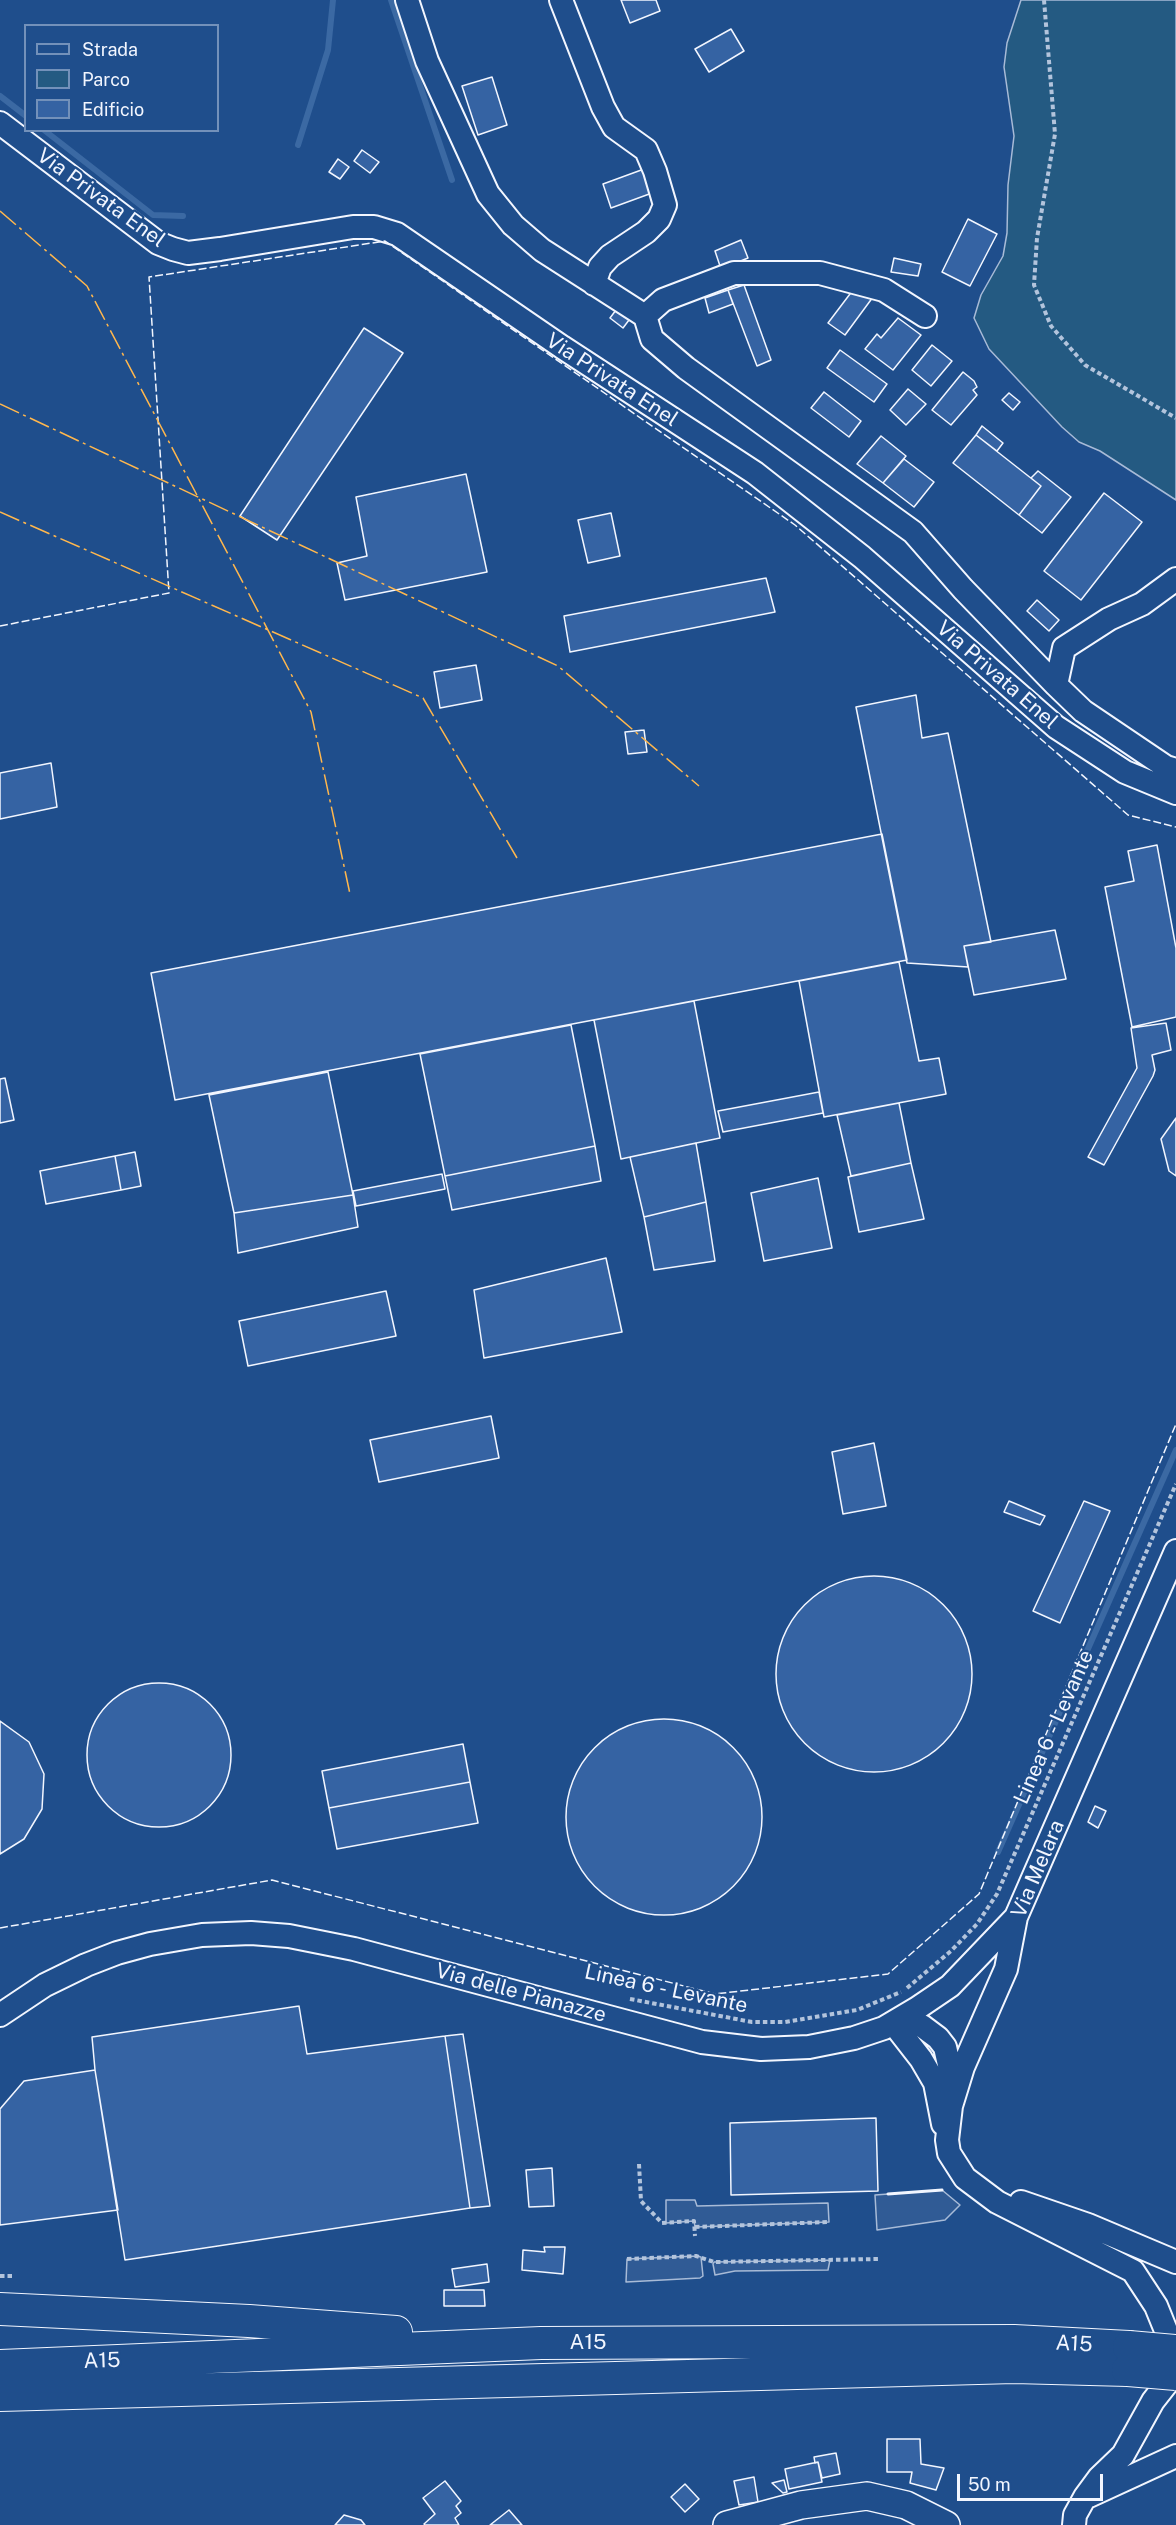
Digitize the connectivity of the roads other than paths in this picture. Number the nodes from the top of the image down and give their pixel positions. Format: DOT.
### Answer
graph roads {
  1 [pos="407,0"];
  2 [pos="561,0"];
  3 [pos="0,123"];
  4 [pos="594,284"];
  5 [pos="645,316"];
  6 [pos="925,316"];
  7 [pos="1176,579"];
  8 [pos="1056,685"];
  9 [pos="1176,770"];
  10 [pos="1176,793"];
  11 [pos="1176,1551"];
  12 [pos="1016,1917"];
  13 [pos="0,2015"];
  14 [pos="897,2020"];
  15 [pos="951,2106"];
  16 [pos="947,2140"];
  17 [pos="978,2187"];
  18 [pos="1176,2262"];
  19 [pos="0,2309"];
  20 [pos="541,2343"];
  21 [pos="1014,2354"];
  22 [pos="1174,2357"];
  23 [pos="0,2366"];
  24 [pos="0,2395"];
  25 [pos="1176,2457"];
  26 [pos="1085,2497"];
  27 [pos="727,2525"];
  28 [pos="946,2525"];
  29 [pos="1074,2525"];
  1 -- 4 [label="street"];
  2 -- 4 [label="street"];
  3 -- 10 [label="street, Via Privata Enel"];
  4 -- 5 [label="street"];
  5 -- 6 [label="street"];
  5 -- 8 [label="street"];
  7 -- 8 [label="street"];
  8 -- 9 [label="street"];
  11 -- 12 [label="street, Via Melara"];
  12 -- 14 [label="street, Via delle Pianazze"];
  12 -- 15 [label="street, Via Melara"];
  13 -- 14 [label="street, Via delle Pianazze"];
  14 -- 15 [label="street"];
  14 -- 16 [label="street"];
  15 -- 16 [label="street, Via Melara"];
  16 -- 17 [label="street, Via Melara"];
  17 -- 18 [label="street, Via Melara"];
  17 -- 22 [label="street, Via Melara"];
  19 -- 20 [label="highway"];
  20 -- 21 [label="highway, A15"];
  20 -- 23 [label="highway, A15"];
  21 -- 22 [label="highway, A15 / A15, bridge"];
  21 -- 24 [label="highway, A15"];
  22 -- 26 [label="street"];
  25 -- 26 [label="street"];
  26 -- 29 [label="street"];
  27 -- 28 [label="main road"];
}
